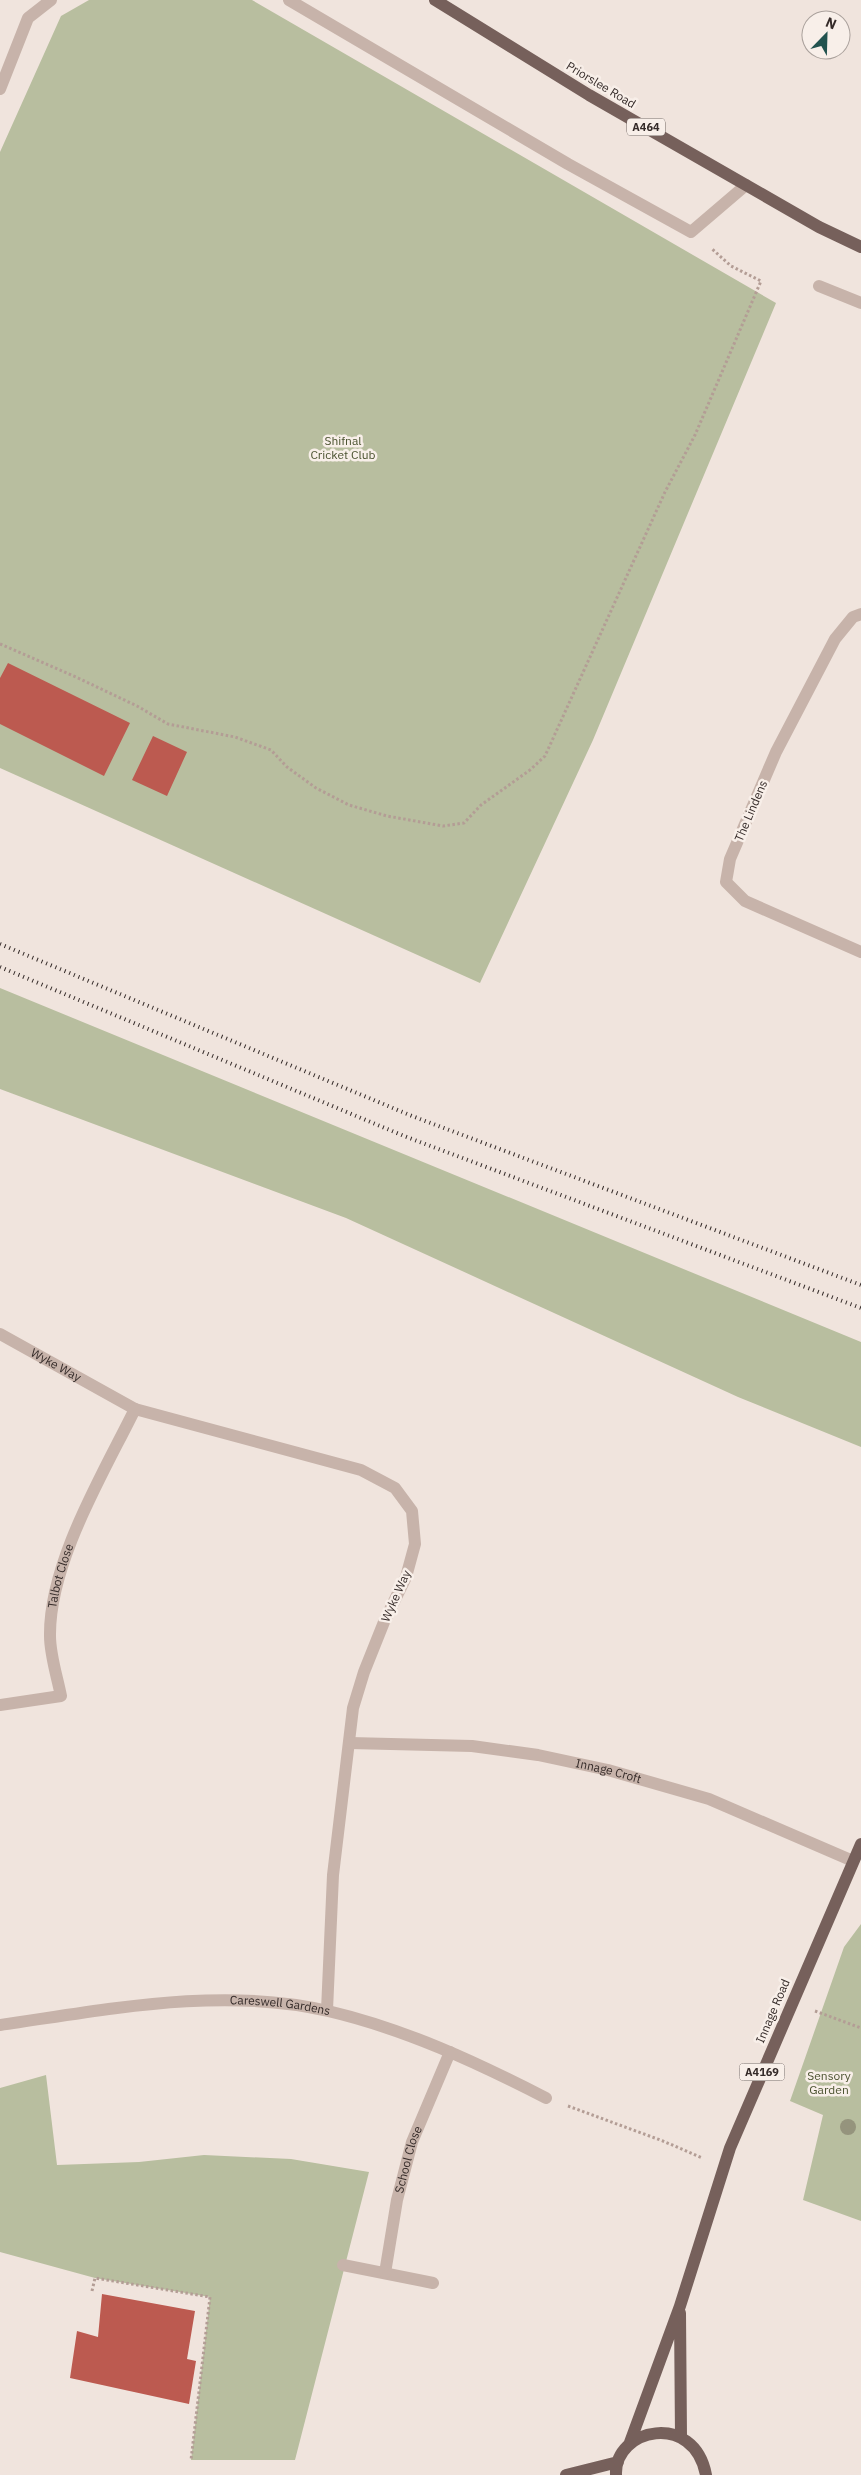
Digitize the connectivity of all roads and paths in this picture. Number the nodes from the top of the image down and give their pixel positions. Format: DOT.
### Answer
graph roads {
  1 [pos="51,0"];
  2 [pos="290,0"];
  3 [pos="435,0"];
  4 [pos="0,89"];
  5 [pos="746,184"];
  6 [pos="691,232"];
  7 [pos="861,247"];
  8 [pos="819,286"];
  9 [pos="861,303"];
  10 [pos="861,614"];
  11 [pos="0,644"];
  12 [pos="861,952"];
  13 [pos="0,1334"];
  14 [pos="135,1409"];
  15 [pos="0,1705"];
  16 [pos="350,1743"];
  17 [pos="861,1844"];
  18 [pos="853,1860"];
  19 [pos="792,2002"];
  20 [pos="327,2010"];
  21 [pos="0,2025"];
  22 [pos="861,2028"];
  23 [pos="450,2052"];
  24 [pos="546,2098"];
  25 [pos="723,2168"];
  26 [pos="342,2265"];
  27 [pos="385,2273"];
  28 [pos="433,2283"];
  29 [pos="92,2291"];
  30 [pos="680,2306"];
  31 [pos="681,2437"];
  32 [pos="628,2446"];
  33 [pos="191,2460"];
  34 [pos="617,2469"];
  35 [pos="566,2475"];
  36 [pos="706,2475"];
  1 -- 4 [label="street"];
  2 -- 6 [label="street"];
  3 -- 5 [label="main road, Priorslee Road / A464"];
  5 -- 6 [label="street"];
  5 -- 7 [label="main road, Priorslee Road / A464"];
  6 -- 11 [label="path"];
  8 -- 9 [label="street"];
  10 -- 12 [label="street, The Lindens"];
  13 -- 14 [label="street, Wyke Way"];
  14 -- 15 [label="street, Talbot Close"];
  14 -- 16 [label="street, Wyke Way"];
  16 -- 18 [label="street, Innage Croft"];
  16 -- 20 [label="street, Wyke Way"];
  17 -- 18 [label="main road, Innage Road / A4169"];
  18 -- 19 [label="main road, Innage Road / A4169"];
  19 -- 22 [label="path"];
  19 -- 25 [label="main road, Innage Road / A4169"];
  20 -- 21 [label="street, Careswell Gardens"];
  20 -- 23 [label="street, Careswell Gardens"];
  23 -- 24 [label="street, Careswell Gardens"];
  23 -- 27 [label="street, School Close"];
  24 -- 25 [label="path"];
  25 -- 30 [label="main road, Innage Road / A4169"];
  26 -- 27 [label="street"];
  27 -- 28 [label="street"];
  29 -- 33 [label="path"];
  30 -- 31 [label="main road, A4169"];
  30 -- 32 [label="main road, A4169"];
  31 -- 32 [label="main road, A4169"];
  31 -- 36 [label="main road"];
  32 -- 34 [label="main road, A4169"];
  34 -- 35 [label="main road, A4169"];
}
